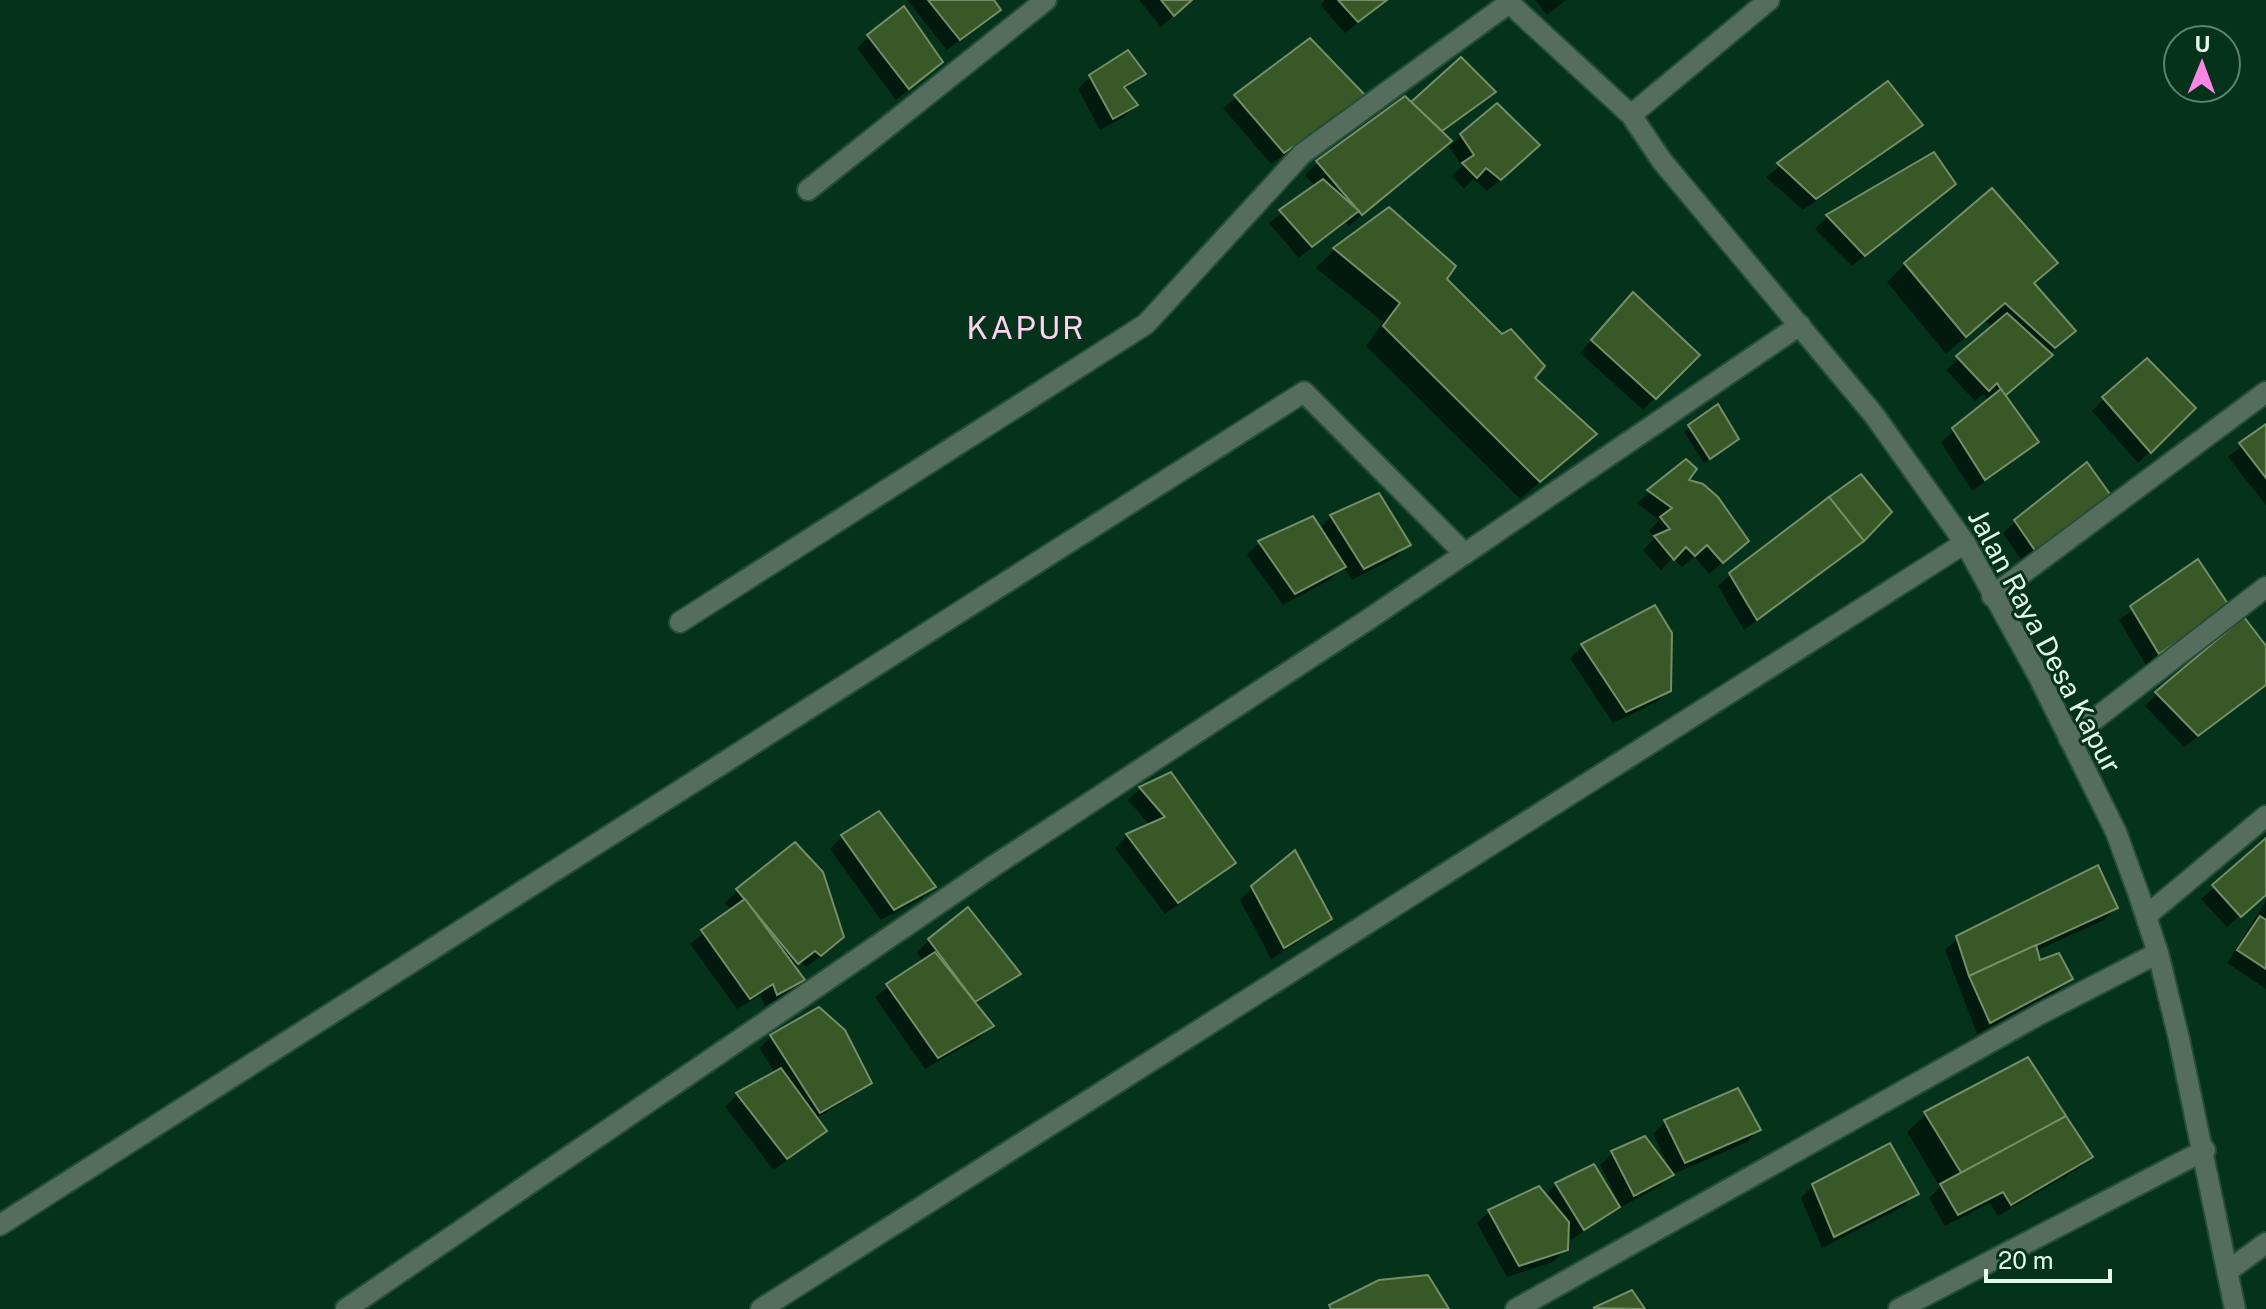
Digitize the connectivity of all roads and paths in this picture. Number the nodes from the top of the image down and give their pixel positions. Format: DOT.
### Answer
graph roads {
  1 [pos="1046,0"];
  2 [pos="1769,0"];
  3 [pos="1508,2"];
  4 [pos="1631,115"];
  5 [pos="808,190"];
  6 [pos="1800,325"];
  7 [pos="2266,392"];
  8 [pos="1965,543"];
  9 [pos="1465,554"];
  10 [pos="2266,587"];
  11 [pos="1992,596"];
  12 [pos="680,622"];
  13 [pos="2069,739"];
  14 [pos="2266,816"];
  15 [pos="2146,916"];
  16 [pos="2158,953"];
  17 [pos="2205,1150"];
  18 [pos="0,1225"];
  19 [pos="2266,1243"];
  20 [pos="2228,1271"];
  21 [pos="346,1309"];
  22 [pos="761,1309"];
  23 [pos="1516,1309"];
  24 [pos="1899,1309"];
  25 [pos="2235,1309"];
  1 -- 5 [label="street"];
  2 -- 4 [label="street"];
  3 -- 4 [label="street, Jalan Raya Desa Kapur"];
  3 -- 12 [label="street"];
  4 -- 6 [label="street, Jalan Raya Desa Kapur"];
  6 -- 8 [label="street, Jalan Raya Desa Kapur"];
  6 -- 9 [label="street"];
  7 -- 11 [label="street"];
  8 -- 11 [label="street, Jalan Raya Desa Kapur"];
  8 -- 22 [label="street"];
  9 -- 18 [label="street"];
  9 -- 21 [label="street"];
  10 -- 13 [label="street"];
  11 -- 13 [label="street, Jalan Raya Desa Kapur"];
  13 -- 15 [label="street, Jalan Raya Desa Kapur"];
  14 -- 15 [label="street"];
  15 -- 16 [label="street, Jalan Raya Desa Kapur"];
  16 -- 17 [label="street, Jalan Raya Desa Kapur"];
  16 -- 23 [label="street"];
  17 -- 20 [label="street, Jalan Raya Desa Kapur"];
  17 -- 24 [label="street"];
  19 -- 20 [label="street"];
  20 -- 25 [label="street, Jalan Raya Desa Kapur"];
}
